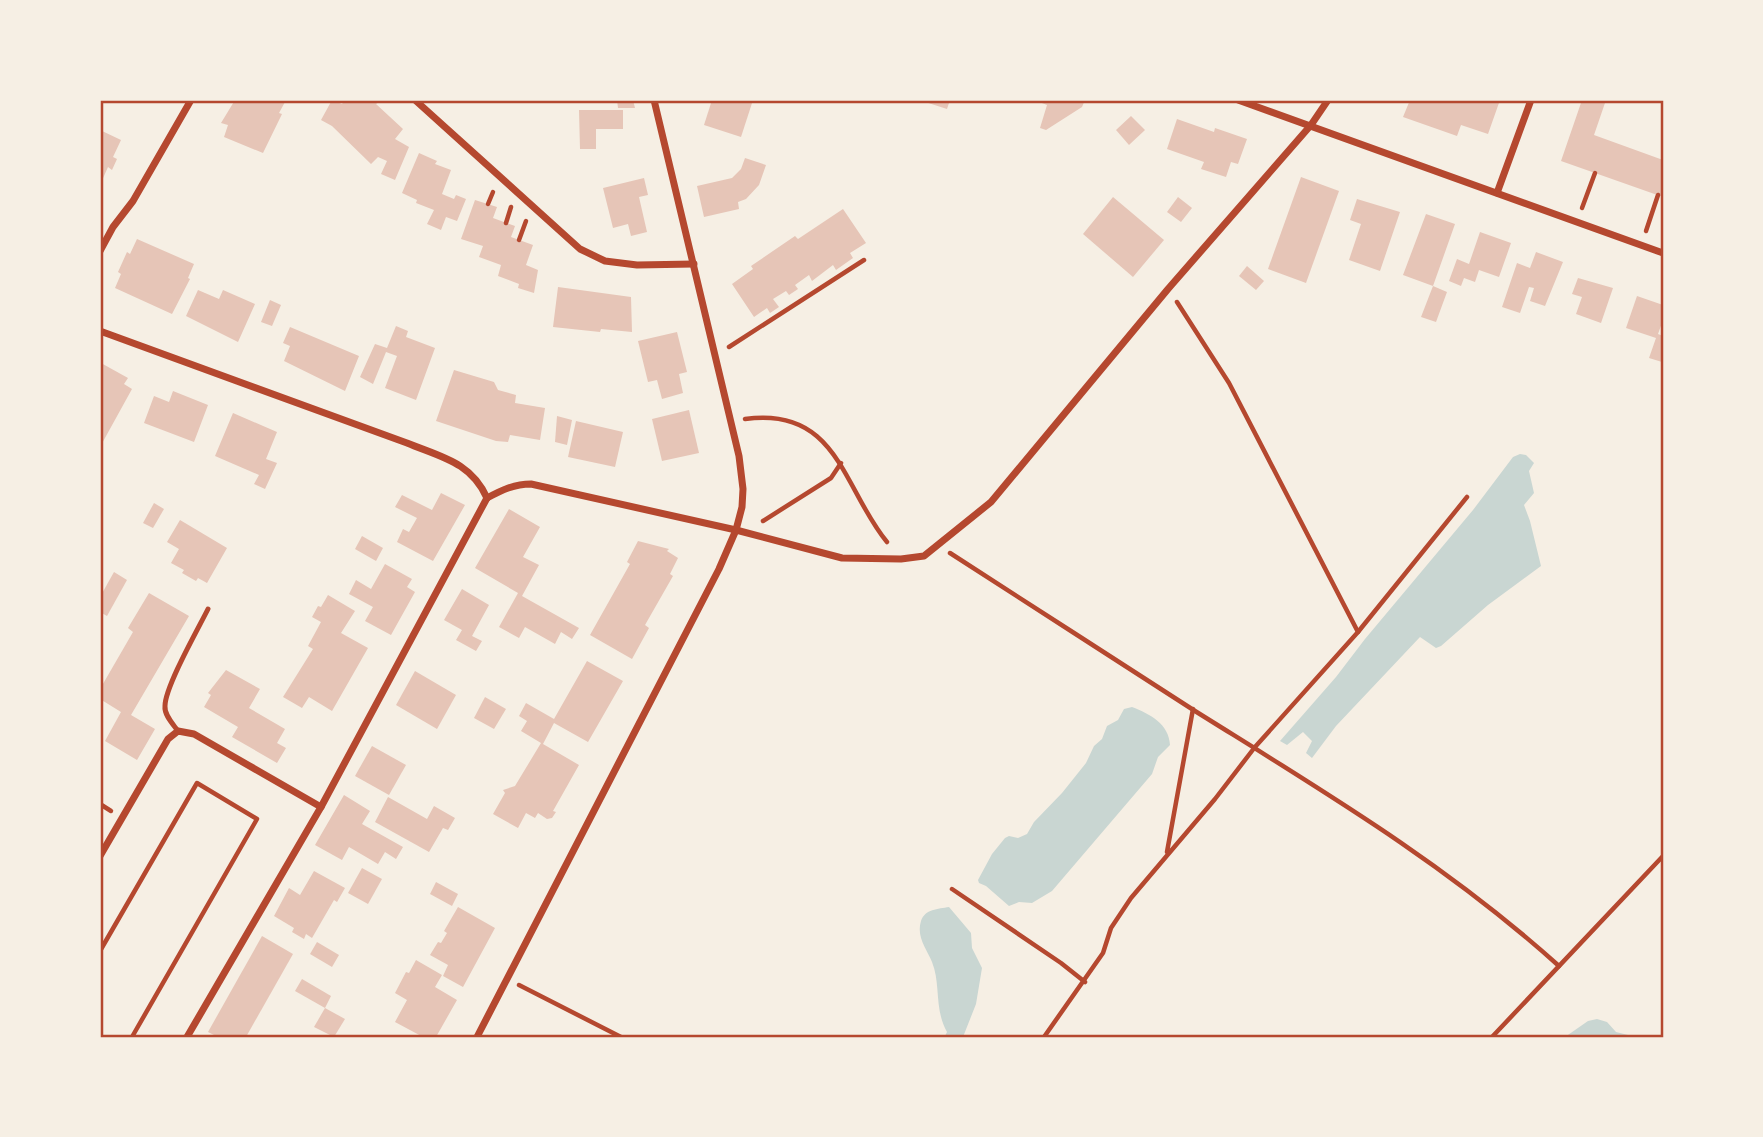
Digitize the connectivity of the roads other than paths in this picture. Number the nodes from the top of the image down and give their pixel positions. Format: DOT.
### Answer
graph roads {
  1 [pos="191,100"];
  2 [pos="415,100"];
  3 [pos="654,100"];
  4 [pos="1238,100"];
  5 [pos="1328,100"];
  6 [pos="1531,100"];
  7 [pos="1311,125"];
  8 [pos="1497,194"];
  9 [pos="100,251"];
  10 [pos="1663,253"];
  11 [pos="694,264"];
  12 [pos="100,331"];
  13 [pos="487,498"];
  14 [pos="736,530"];
  15 [pos="208,609"];
  16 [pos="178,731"];
  17 [pos="321,807"];
  18 [pos="100,856"];
  19 [pos="187,1037"];
  20 [pos="477,1037"];
  1 -- 9 [label="street"];
  2 -- 11 [label="street"];
  3 -- 11 [label="street"];
  4 -- 7 [label="street"];
  5 -- 7 [label="street"];
  6 -- 8 [label="street"];
  7 -- 8 [label="street"];
  7 -- 14 [label="street"];
  8 -- 10 [label="street"];
  11 -- 14 [label="street"];
  12 -- 13 [label="street"];
  13 -- 14 [label="street"];
  13 -- 17 [label="street"];
  14 -- 20 [label="street"];
  15 -- 16 [label="lane"];
  16 -- 17 [label="street"];
  16 -- 18 [label="street"];
  17 -- 19 [label="street"];
}
